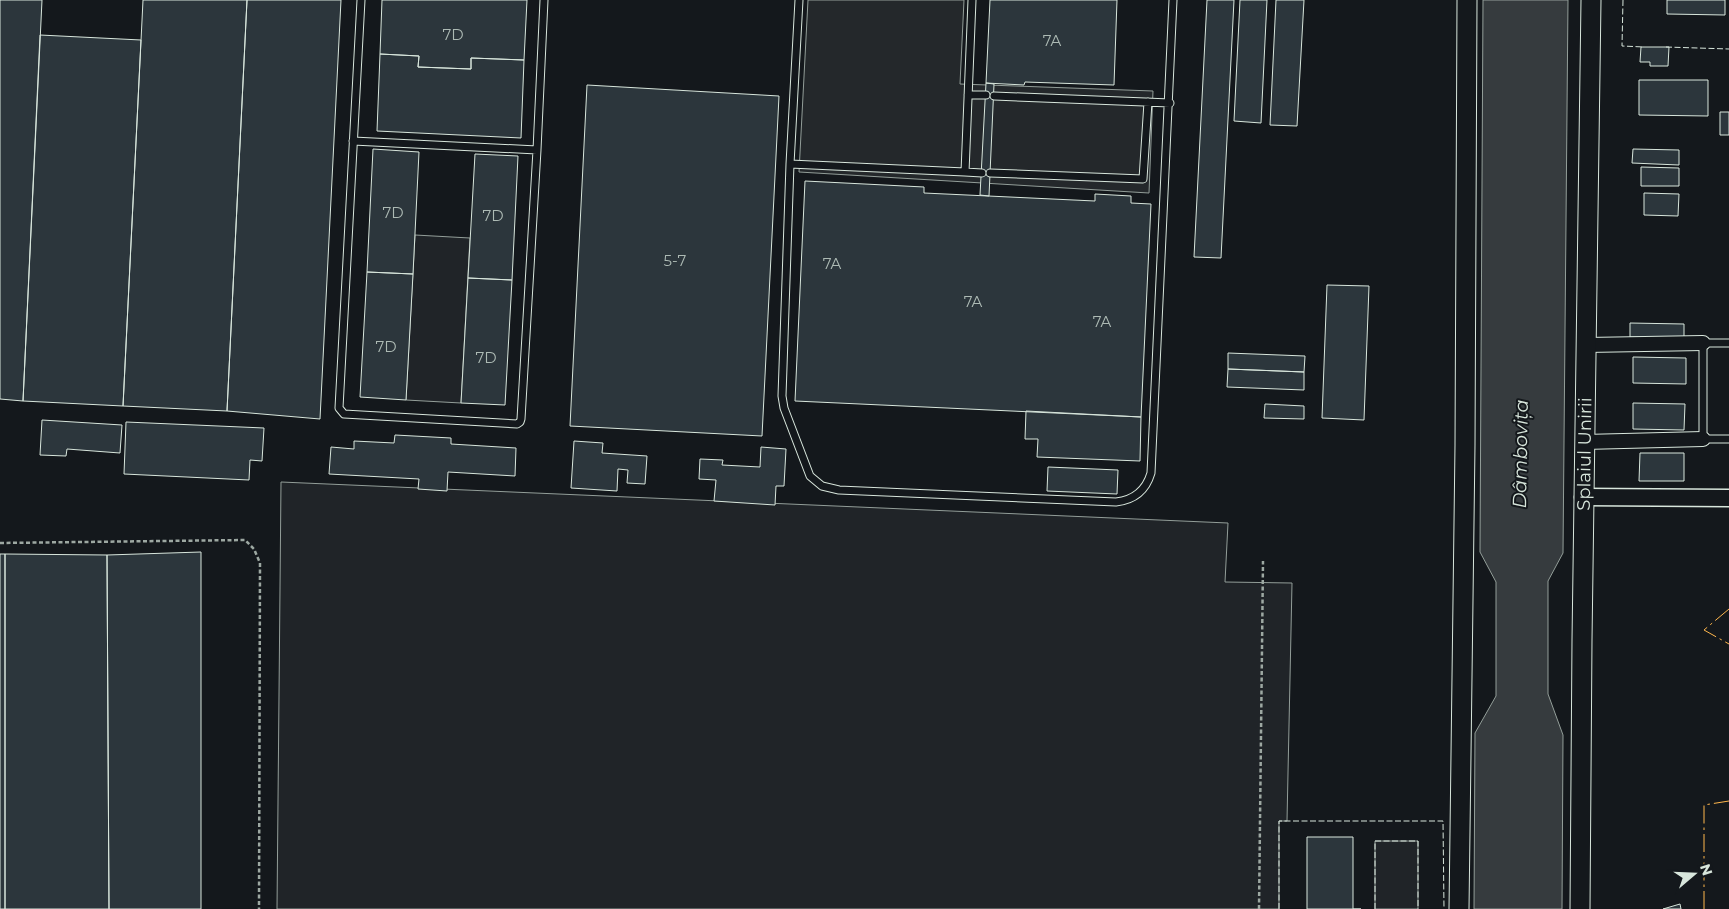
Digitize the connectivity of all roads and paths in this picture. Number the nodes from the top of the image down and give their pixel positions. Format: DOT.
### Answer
graph roads {
  1 [pos="362,0"];
  2 [pos="544,0"];
  3 [pos="800,0"];
  4 [pos="972,0"];
  5 [pos="1173,0"];
  6 [pos="1467,0"];
  7 [pos="1591,0"];
  8 [pos="968,95"];
  9 [pos="986,95"];
  10 [pos="994,96"];
  11 [pos="1148,102"];
  12 [pos="1170,103"];
  13 [pos="353,141"];
  14 [pos="537,150"];
  15 [pos="790,164"];
  16 [pos="965,172"];
  17 [pos="982,173"];
  18 [pos="990,173"];
  19 [pos="1703,343"];
  20 [pos="1729,343"];
  21 [pos="1586,345"];
  22 [pos="1703,439"];
  23 [pos="1729,440"];
  24 [pos="1584,442"];
  25 [pos="1584,497"];
  26 [pos="1729,498"];
  27 [pos="0,543"];
  28 [pos="1263,561"];
  29 [pos="259,909"];
  30 [pos="1259,909"];
  31 [pos="1458,909"];
  32 [pos="1580,909"];
  1 -- 13 [label="lane"];
  2 -- 14 [label="lane"];
  3 -- 15 [label="lane"];
  4 -- 8 [label="lane"];
  5 -- 12 [label="lane"];
  6 -- 31 [label="main road"];
  7 -- 21 [label="main road, Splaiul Unirii"];
  8 -- 9 [label="lane"];
  8 -- 16 [label="lane"];
  10 -- 11 [label="lane"];
  11 -- 12 [label="lane"];
  11 -- 18 [label="lane"];
  12 -- 15 [label="lane"];
  13 -- 14 [label="lane"];
  13 -- 14 [label="lane"];
  15 -- 16 [label="lane"];
  16 -- 17 [label="lane"];
  19 -- 20 [label="lane"];
  19 -- 21 [label="street"];
  19 -- 22 [label="lane"];
  21 -- 24 [label="main road, Splaiul Unirii"];
  22 -- 23 [label="lane"];
  22 -- 24 [label="street"];
  24 -- 25 [label="main road, Splaiul Unirii"];
  25 -- 26 [label="street"];
  25 -- 32 [label="main road, Splaiul Unirii"];
  27 -- 29 [label="path"];
  28 -- 30 [label="path"];
}
